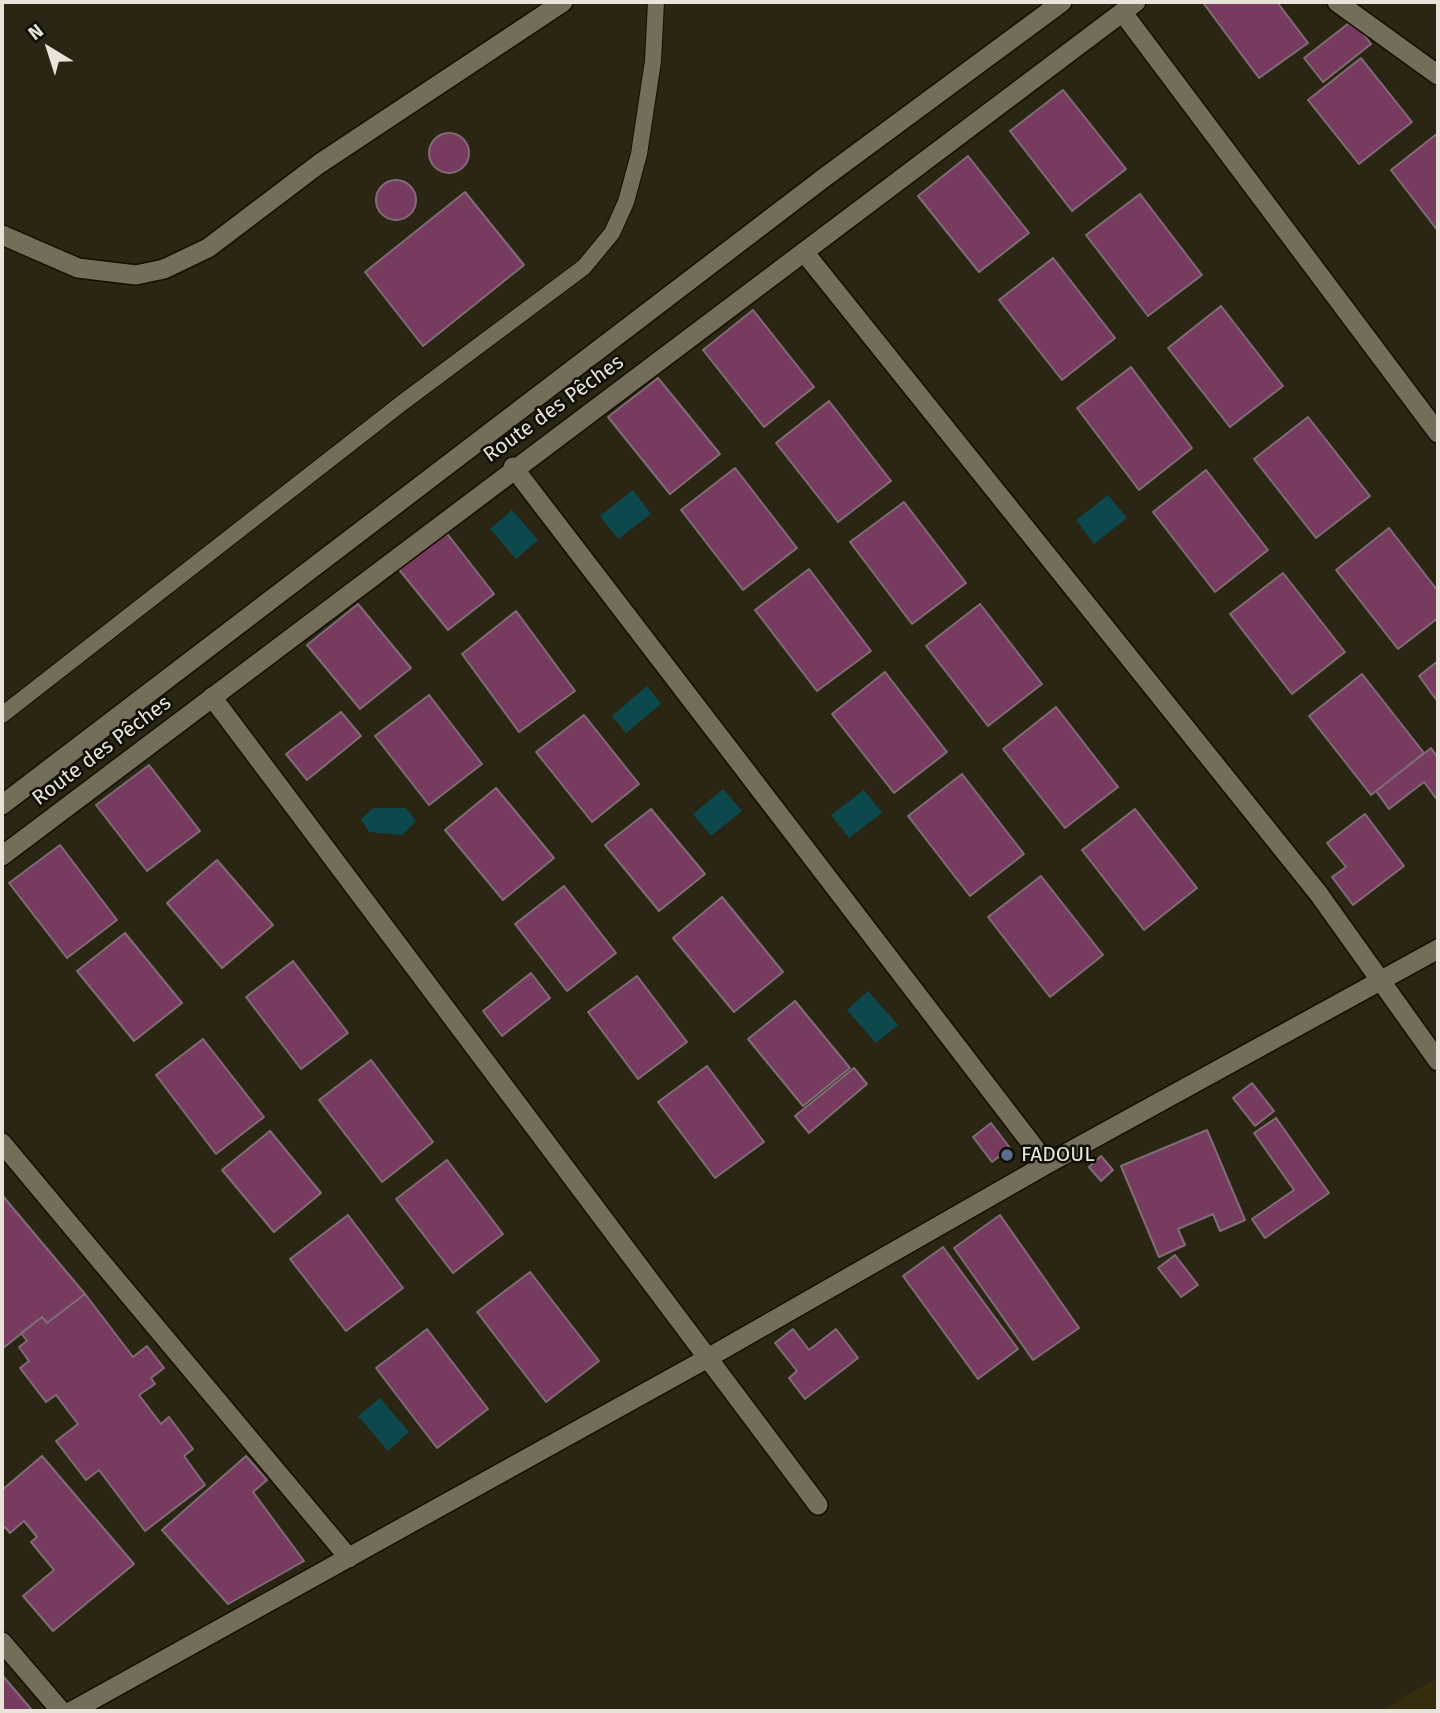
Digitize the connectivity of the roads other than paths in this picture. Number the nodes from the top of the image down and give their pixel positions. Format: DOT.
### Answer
graph roads {
  1 [pos="563,2"];
  2 [pos="656,2"];
  3 [pos="1062,2"];
  4 [pos="1337,2"];
  5 [pos="1129,8"];
  6 [pos="1438,75"];
  7 [pos="2,235"];
  8 [pos="804,252"];
  9 [pos="1438,433"];
  10 [pos="513,467"];
  11 [pos="212,697"];
  12 [pos="2,715"];
  13 [pos="2,806"];
  14 [pos="2,856"];
  15 [pos="1438,948"];
  16 [pos="1378,979"];
  17 [pos="1438,1061"];
  18 [pos="2,1143"];
  19 [pos="1047,1164"];
  20 [pos="706,1359"];
  21 [pos="818,1505"];
  22 [pos="349,1558"];
  23 [pos="2,1642"];
  24 [pos="61,1711"];
  25 [pos="72,1711"];
  1 -- 7 [label="street"];
  2 -- 12 [label="lane"];
  3 -- 13 [label="street, Route des Pêches"];
  4 -- 6 [label="street"];
  5 -- 8 [label="street, Route des Pêches"];
  5 -- 9 [label="street"];
  8 -- 10 [label="street, Route des Pêches"];
  8 -- 16 [label="street"];
  10 -- 11 [label="street, Route des Pêches"];
  10 -- 19 [label="street"];
  11 -- 14 [label="street, Route des Pêches"];
  11 -- 20 [label="street"];
  15 -- 16 [label="street"];
  16 -- 17 [label="street"];
  16 -- 19 [label="street"];
  18 -- 22 [label="street"];
  19 -- 20 [label="street"];
  20 -- 21 [label="street"];
  20 -- 22 [label="street"];
  22 -- 25 [label="street"];
  23 -- 24 [label="street"];
}
